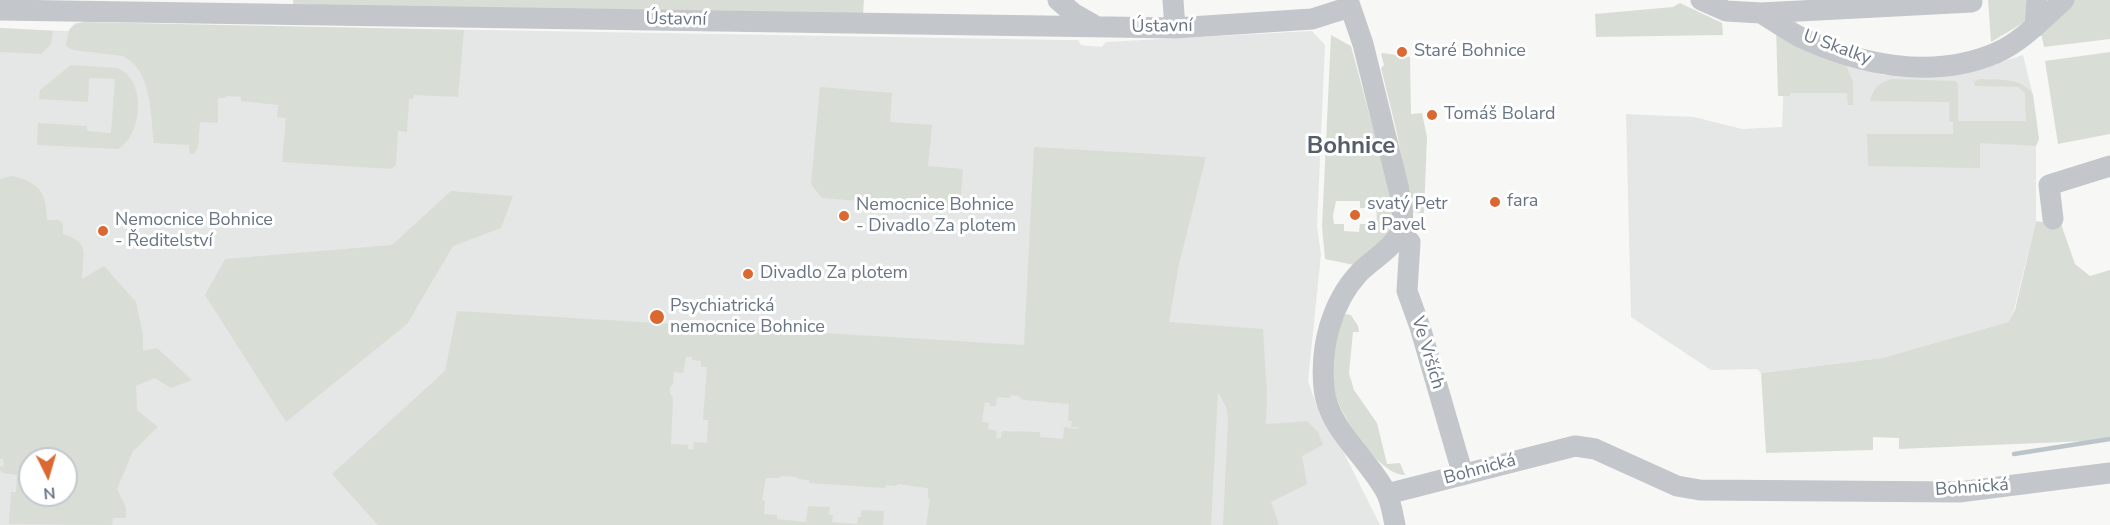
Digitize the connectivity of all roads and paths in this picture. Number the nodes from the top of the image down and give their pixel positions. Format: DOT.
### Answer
graph roads {
  1 [pos="1058,0"];
  2 [pos="1173,0"];
  3 [pos="1701,0"];
  4 [pos="2037,0"];
  5 [pos="2064,0"];
  6 [pos="1972,2"];
  7 [pos="1349,3"];
  8 [pos="1840,4"];
  9 [pos="263,6"];
  10 [pos="0,10"];
  11 [pos="1761,13"];
  12 [pos="1099,27"];
  13 [pos="2035,27"];
  14 [pos="1175,28"];
  15 [pos="2110,166"];
  16 [pos="2053,219"];
  17 [pos="1400,233"];
  18 [pos="2110,473"];
  19 [pos="1463,475"];
  20 [pos="1387,494"];
  21 [pos="1395,525"];
  1 -- 12 [label="street"];
  2 -- 14 [label="street"];
  3 -- 11 [label="street, U Skalky"];
  4 -- 13 [label="street"];
  5 -- 13 [label="street, U Skalky"];
  6 -- 8 [label="street, U Skalky"];
  7 -- 14 [label="street, Ústavní"];
  7 -- 17 [label="street"];
  8 -- 11 [label="street, U Skalky"];
  9 -- 10 [label="street, Ústavní"];
  9 -- 12 [label="street, Ústavní"];
  11 -- 13 [label="street, U Skalky"];
  12 -- 14 [label="street, Ústavní"];
  15 -- 16 [label="street"];
  17 -- 19 [label="street, Ve Vrších"];
  17 -- 20 [label="street"];
  18 -- 19 [label="street, Bohnická"];
  19 -- 20 [label="street, Bohnická"];
  20 -- 21 [label="street"];
}
